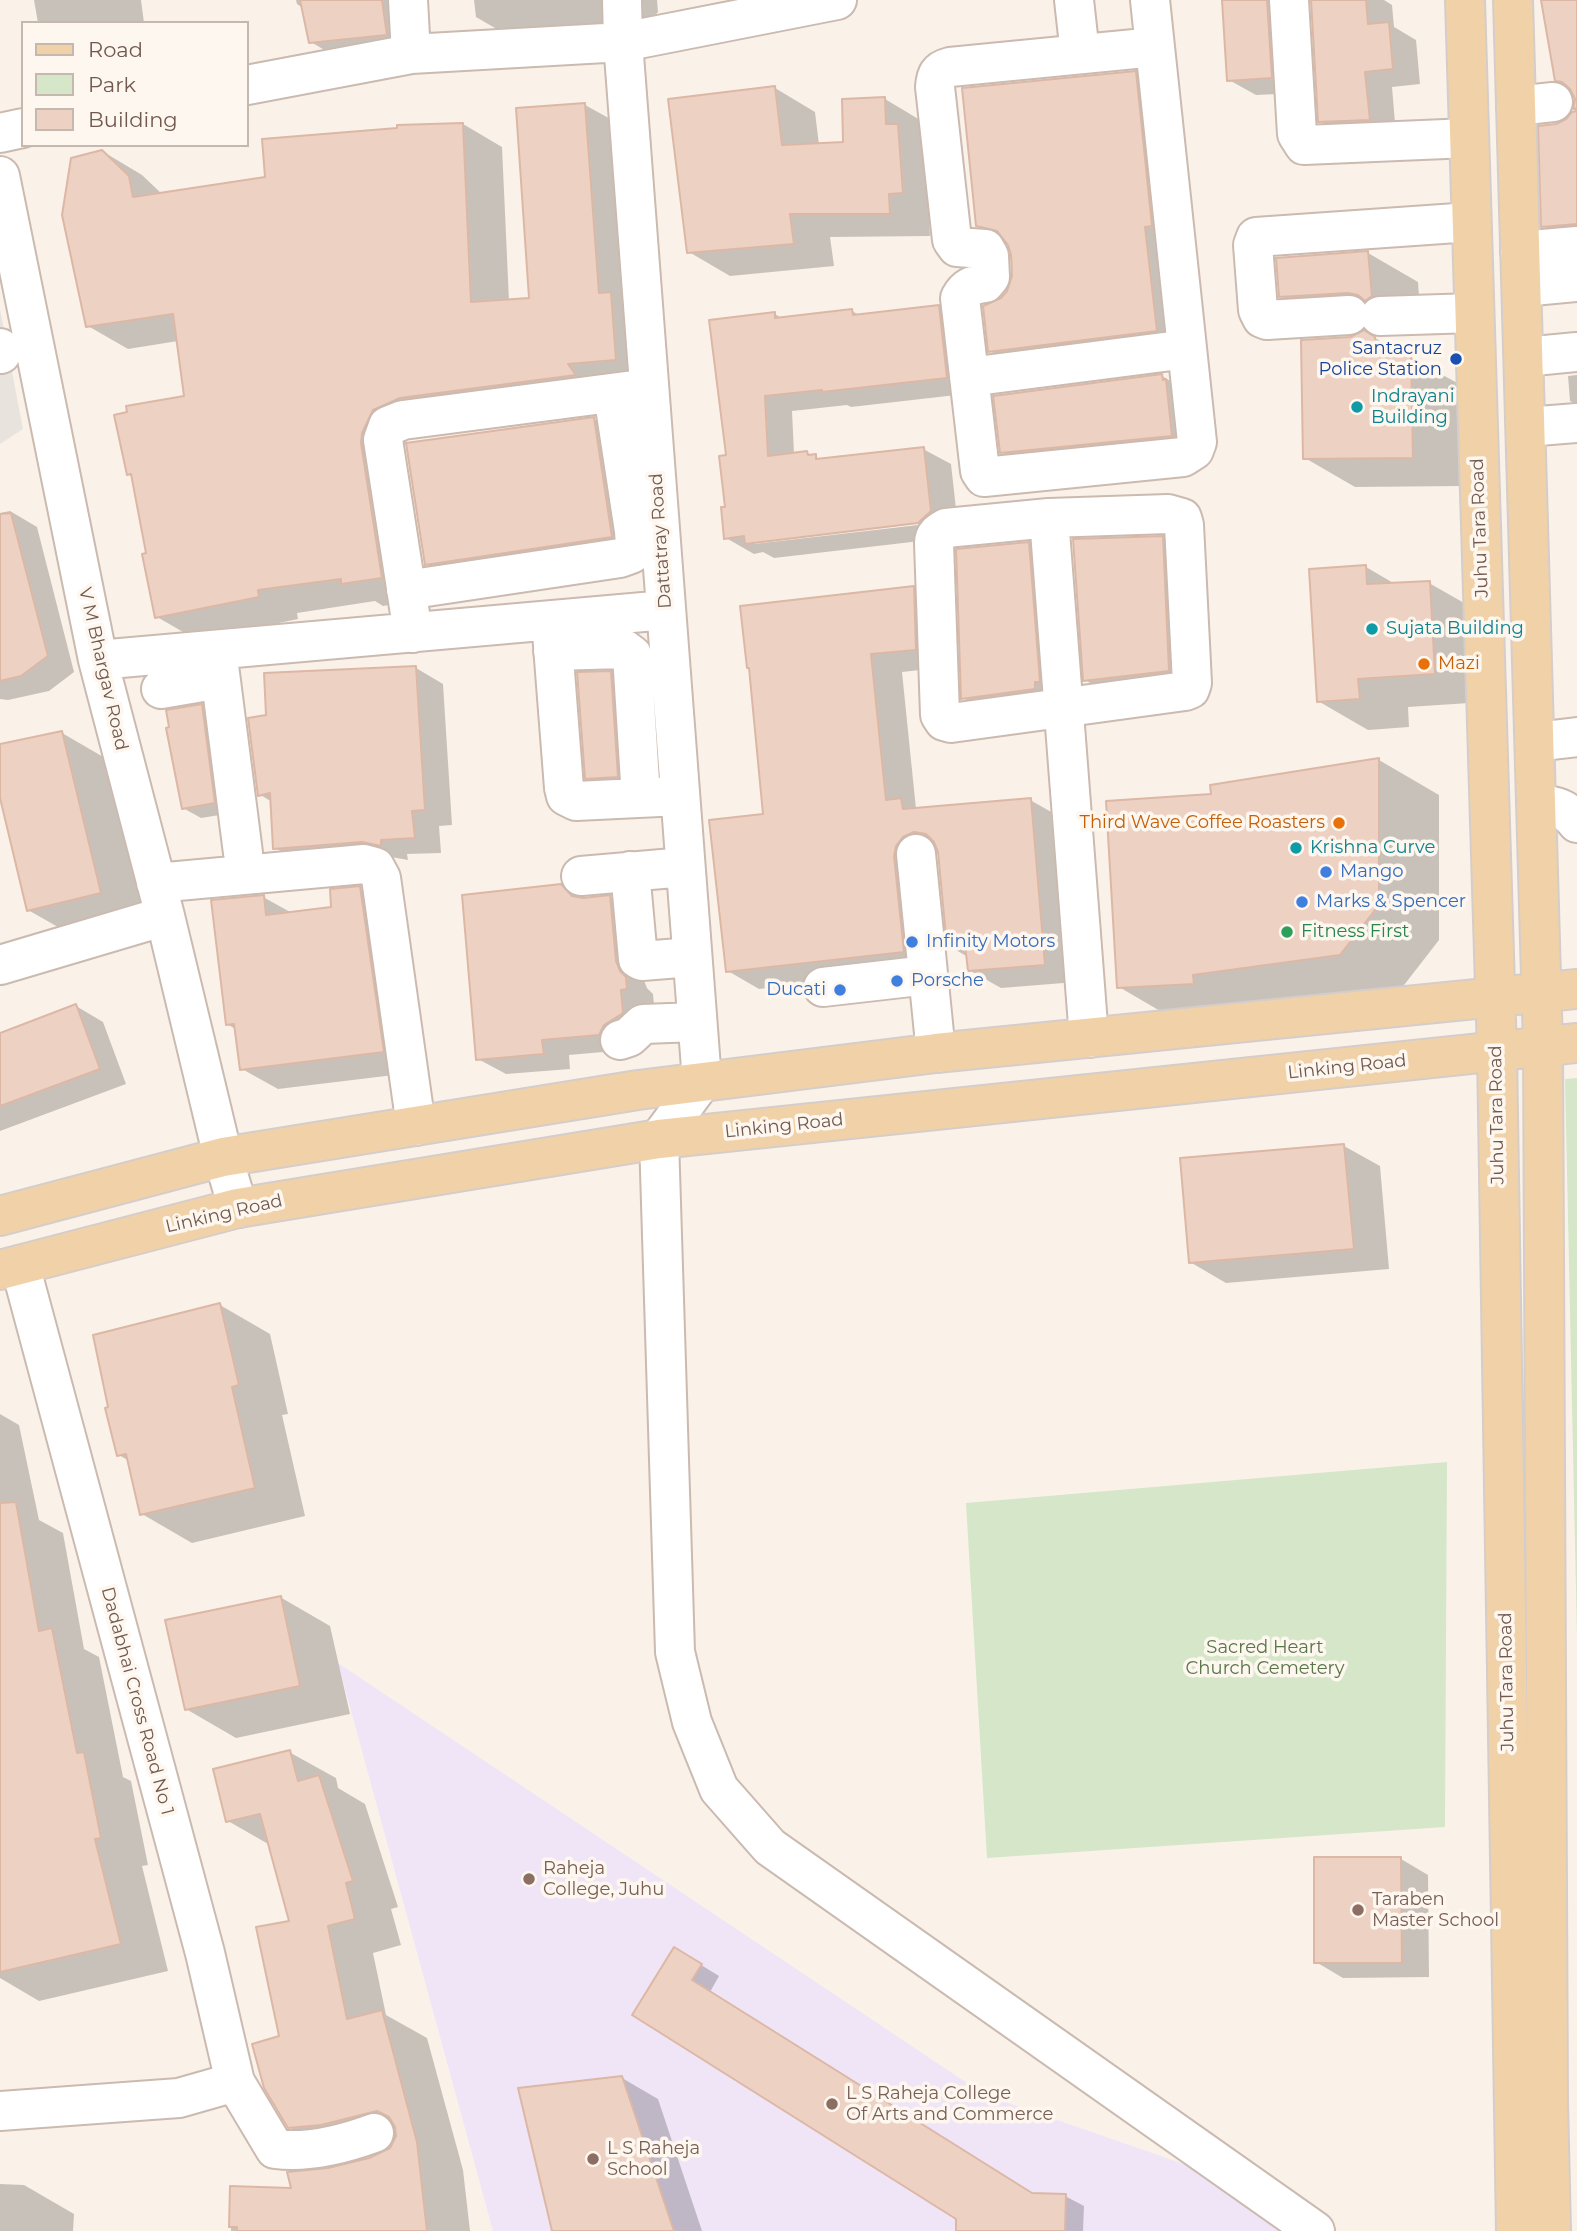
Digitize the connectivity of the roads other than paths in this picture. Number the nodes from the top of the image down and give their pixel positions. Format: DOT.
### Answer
graph roads {
  1 [pos="408,0"];
  2 [pos="622,0"];
  3 [pos="836,0"];
  4 [pos="1074,0"];
  5 [pos="1150,0"];
  6 [pos="1289,0"];
  7 [pos="1465,0"];
  8 [pos="1513,0"];
  9 [pos="623,42"];
  10 [pos="1155,47"];
  11 [pos="411,54"];
  12 [pos="1080,54"];
  13 [pos="248,85"];
  14 [pos="1555,101"];
  15 [pos="21,128"];
  16 [pos="0,133"];
  17 [pos="1469,138"];
  18 [pos="0,176"];
  19 [pos="1471,222"];
  20 [pos="6,238"];
  21 [pos="1577,246"];
  22 [pos="1521,269"];
  23 [pos="1577,282"];
  24 [pos="1474,313"];
  25 [pos="1187,349"];
  26 [pos="1577,352"];
  27 [pos="1524,362"];
  28 [pos="1577,363"];
  29 [pos="969,377"];
  30 [pos="649,388"];
  31 [pos="612,394"];
  32 [pos="1577,423"];
  33 [pos="1526,427"];
  34 [pos="1048,518"];
  35 [pos="406,590"];
  36 [pos="666,610"];
  37 [pos="413,633"];
  38 [pos="552,636"];
  39 [pos="98,660"];
  40 [pos="218,664"];
  41 [pos="161,689"];
  42 [pos="1063,709"];
  43 [pos="1486,719"];
  44 [pos="1534,730"];
  45 [pos="1577,737"];
  46 [pos="680,796"];
  47 [pos="641,798"];
  48 [pos="1536,803"];
  49 [pos="1577,823"];
  50 [pos="693,844"];
  51 [pos="243,853"];
  52 [pos="916,853"];
  53 [pos="630,871"];
  54 [pos="580,876"];
  55 [pos="161,899"];
  56 [pos="706,921"];
  57 [pos="692,957"];
  58 [pos="0,965"];
  59 [pos="928,975"];
  60 [pos="823,987"];
  61 [pos="1559,991"];
  62 [pos="1494,998"];
  63 [pos="697,1021"];
  64 [pos="1089,1038"];
  65 [pos="620,1040"];
  66 [pos="1560,1044"];
  67 [pos="1497,1052"];
  68 [pos="936,1053"];
  69 [pos="702,1081"];
  70 [pos="416,1126"];
  71 [pos="659,1139"];
  72 [pos="223,1157"];
  73 [pos="238,1208"];
  74 [pos="0,1216"];
  75 [pos="10,1267"];
  76 [pos="235,2082"];
  77 [pos="0,2110"];
  78 [pos="374,2133"];
  79 [pos="1315,2231"];
  80 [pos="1516,2231"];
  81 [pos="1551,2231"];
  1 -- 11 [label="street"];
  2 -- 9 [label="street, Dattatray Road"];
  3 -- 9 [label="street"];
  4 -- 12 [label="street"];
  5 -- 10 [label="street"];
  6 -- 17 [label="street"];
  7 -- 17 [label="main road, Juhu Tara Road"];
  8 -- 14 [label="main road"];
  9 -- 11 [label="street"];
  9 -- 30 [label="street, Dattatray Road"];
  10 -- 12 [label="street"];
  10 -- 25 [label="street"];
  11 -- 13 [label="street"];
  12 -- 29 [label="street"];
  14 -- 22 [label="main road"];
  15 -- 16 [label="street"];
  17 -- 19 [label="main road, Juhu Tara Road"];
  18 -- 20 [label="street, V M Bhargav Road"];
  19 -- 24 [label="main road, Juhu Tara Road"];
  19 -- 24 [label="street"];
  20 -- 39 [label="street, V M Bhargav Road"];
  21 -- 22 [label="street"];
  22 -- 23 [label="street"];
  22 -- 27 [label="main road"];
  24 -- 43 [label="main road, Juhu Tara Road"];
  25 -- 29 [label="street"];
  25 -- 29 [label="street"];
  26 -- 27 [label="street"];
  27 -- 28 [label="street"];
  27 -- 33 [label="main road"];
  30 -- 31 [label="street"];
  30 -- 36 [label="street, Dattatray Road"];
  31 -- 35 [label="street"];
  31 -- 35 [label="street"];
  32 -- 33 [label="street"];
  33 -- 44 [label="main road"];
  34 -- 42 [label="street"];
  34 -- 42 [label="street"];
  34 -- 42 [label="street"];
  35 -- 37 [label="street"];
  36 -- 38 [label="street"];
  36 -- 46 [label="street, Dattatray Road"];
  37 -- 38 [label="street"];
  37 -- 40 [label="street"];
  38 -- 47 [label="street"];
  38 -- 47 [label="street"];
  39 -- 40 [label="street"];
  39 -- 55 [label="street, V M Bhargav Road"];
  40 -- 41 [label="street"];
  40 -- 51 [label="street"];
  42 -- 64 [label="street"];
  43 -- 44 [label="main road"];
  43 -- 62 [label="main road, Juhu Tara Road"];
  44 -- 45 [label="street"];
  44 -- 48 [label="main road"];
  46 -- 47 [label="street"];
  46 -- 50 [label="street, Dattatray Road"];
  48 -- 49 [label="street"];
  48 -- 61 [label="main road"];
  50 -- 53 [label="street"];
  50 -- 56 [label="street"];
  50 -- 57 [label="street, Dattatray Road"];
  52 -- 59 [label="street"];
  53 -- 54 [label="street"];
  53 -- 57 [label="street"];
  55 -- 58 [label="street"];
  55 -- 70 [label="street"];
  55 -- 72 [label="street, V M Bhargav Road"];
  57 -- 63 [label="street, Dattatray Road"];
  59 -- 60 [label="street"];
  59 -- 68 [label="street"];
  61 -- 62 [label="main road"];
  61 -- 66 [label="main road"];
  62 -- 64 [label="main road"];
  62 -- 67 [label="main road, Juhu Tara Road"];
  63 -- 65 [label="street"];
  63 -- 69 [label="street, Dattatray Road"];
  64 -- 68 [label="main road"];
  66 -- 67 [label="main road, Linking Road"];
  66 -- 81 [label="main road"];
  67 -- 71 [label="main road, Linking Road"];
  67 -- 80 [label="main road, Juhu Tara Road"];
  68 -- 69 [label="main road"];
  69 -- 70 [label="main road"];
  69 -- 71 [label="street"];
  70 -- 72 [label="main road"];
  71 -- 73 [label="main road, Linking Road"];
  71 -- 79 [label="street"];
  72 -- 73 [label="street, V M Bhargav Road"];
  72 -- 74 [label="main road"];
  73 -- 75 [label="main road, Linking Road"];
  75 -- 76 [label="street, Dadabhai Cross Road No 1"];
  76 -- 77 [label="street"];
  76 -- 78 [label="street, Dadabhai Cross Road No 1"];
}
